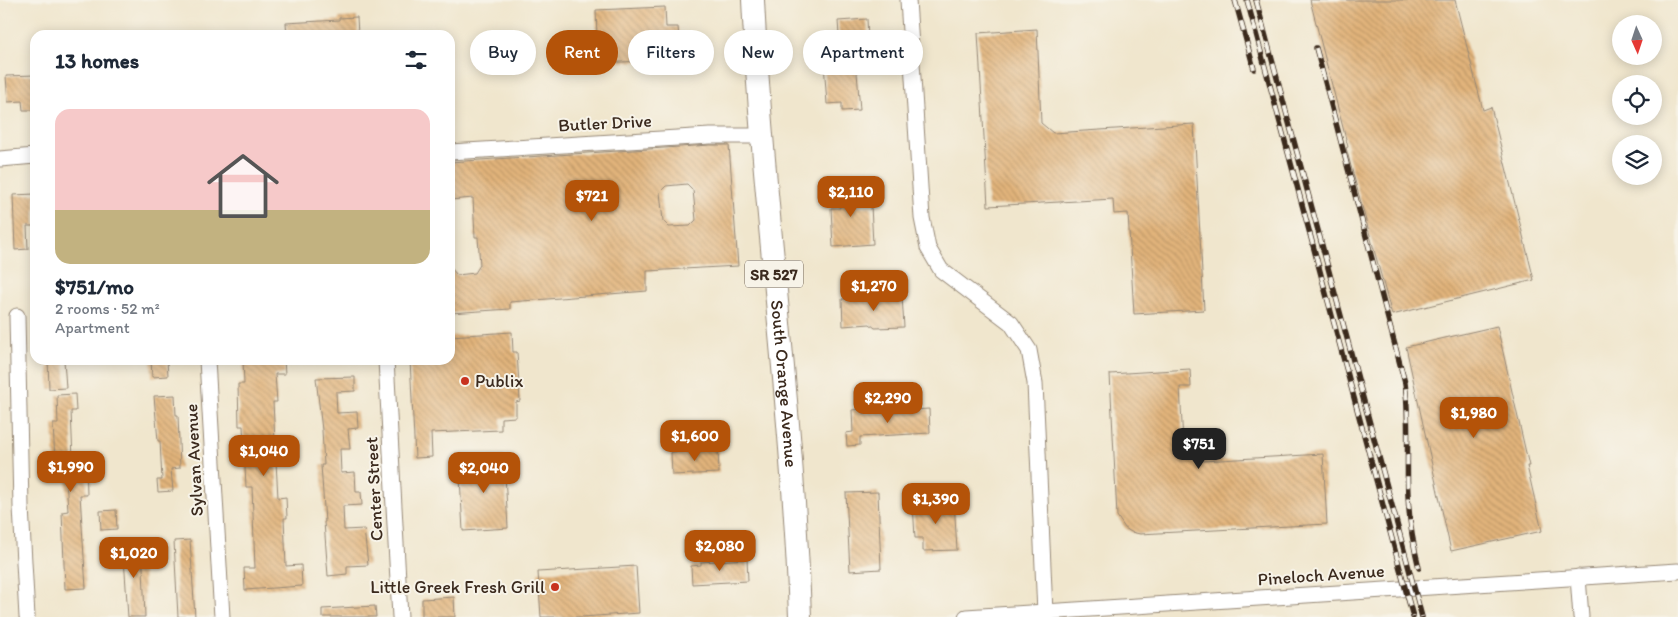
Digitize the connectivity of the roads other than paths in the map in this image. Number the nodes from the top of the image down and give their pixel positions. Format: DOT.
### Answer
graph roads {
  1 [pos="753,0"];
  2 [pos="908,0"];
  3 [pos="762,136"];
  4 [pos="455,152"];
  5 [pos="30,156"];
  6 [pos="0,159"];
  7 [pos="17,316"];
  8 [pos="207,365"];
  9 [pos="386,365"];
  10 [pos="1678,570"];
  11 [pos="1578,577"];
  12 [pos="1046,613"];
  13 [pos="27,617"];
  14 [pos="222,617"];
  15 [pos="400,617"];
  16 [pos="800,617"];
  17 [pos="966,617"];
  18 [pos="1581,617"];
  1 -- 3 [label="main road, South Orange Avenue / SR 527"];
  2 -- 12 [label="street"];
  3 -- 4 [label="street, Butler Drive"];
  3 -- 16 [label="main road, South Orange Avenue / SR 527"];
  5 -- 6 [label="street"];
  7 -- 13 [label="street"];
  8 -- 14 [label="street, Sylvan Avenue"];
  9 -- 15 [label="street, Center Street"];
  10 -- 11 [label="street, Pineloch Avenue"];
  11 -- 12 [label="street, Pineloch Avenue"];
  11 -- 18 [label="street"];
  12 -- 17 [label="street, Pineloch Avenue"];
}
